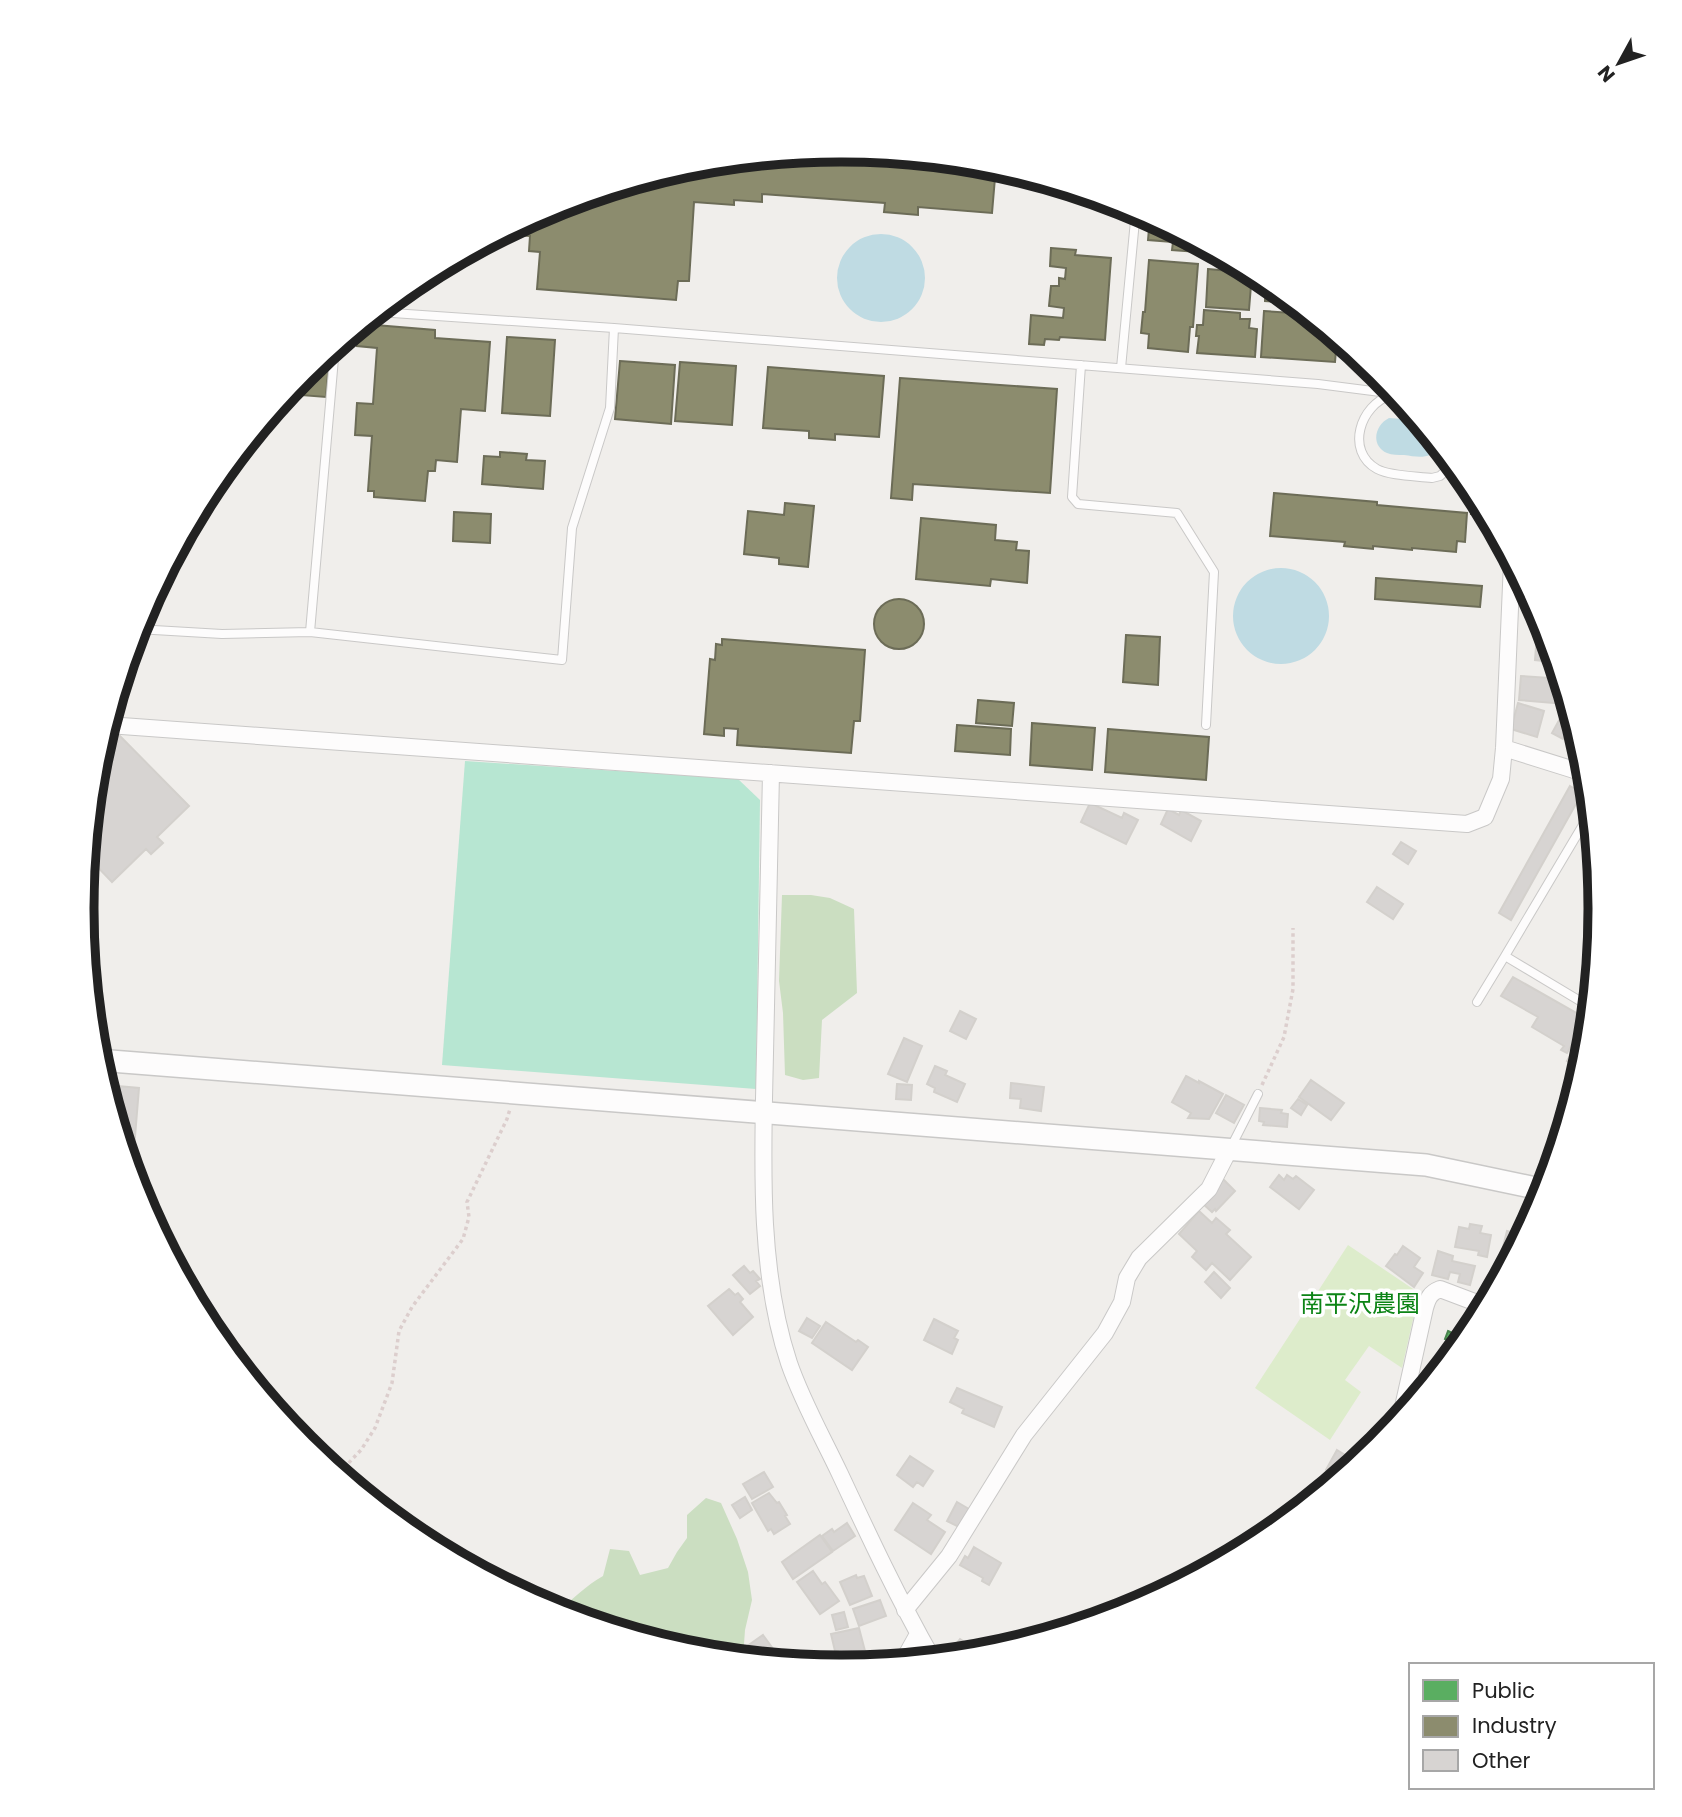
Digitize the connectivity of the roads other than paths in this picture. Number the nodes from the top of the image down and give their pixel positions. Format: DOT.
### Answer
graph roads {
  1 [pos="1135,223"];
  2 [pos="391,313"];
  3 [pos="614,328"];
  4 [pos="334,361"];
  5 [pos="1081,365"];
  6 [pos="1121,368"];
  7 [pos="1379,392"];
  8 [pos="1385,398"];
  9 [pos="1445,471"];
  10 [pos="1511,579"];
  11 [pos="149,630"];
  12 [pos="310,632"];
  13 [pos="1206,725"];
  14 [pos="118,726"];
  15 [pos="1504,748"];
  16 [pos="1574,770"];
  17 [pos="771,773"];
  18 [pos="1582,826"];
  19 [pos="1505,956"];
  20 [pos="1477,1002"];
  21 [pos="1581,1002"];
  22 [pos="111,1061"];
  23 [pos="1258,1094"];
  24 [pos="764,1113"];
  25 [pos="1229,1150"];
  26 [pos="1533,1188"];
  27 [pos="1475,1302"];
  28 [pos="1405,1397"];
  29 [pos="905,1610"];
  30 [pos="918,1634"];
  31 [pos="927,1650"];
  32 [pos="908,1651"];
  1 -- 6 [label="lane"];
  2 -- 3 [label="lane"];
  3 -- 5 [label="lane"];
  3 -- 12 [label="lane"];
  4 -- 12 [label="lane"];
  5 -- 6 [label="lane"];
  5 -- 13 [label="lane"];
  6 -- 7 [label="lane"];
  8 -- 9 [label="lane"];
  10 -- 15 [label="street"];
  11 -- 12 [label="lane"];
  14 -- 17 [label="street"];
  15 -- 16 [label="street"];
  15 -- 17 [label="street"];
  17 -- 24 [label="street"];
  18 -- 19 [label="lane"];
  19 -- 20 [label="lane"];
  19 -- 21 [label="lane"];
  22 -- 24 [label="street"];
  23 -- 25 [label="lane"];
  24 -- 25 [label="street"];
  24 -- 29 [label="street"];
  25 -- 26 [label="street"];
  25 -- 29 [label="street"];
  27 -- 28 [label="street"];
  29 -- 30 [label="street"];
  30 -- 31 [label="street"];
  30 -- 32 [label="street"];
}
